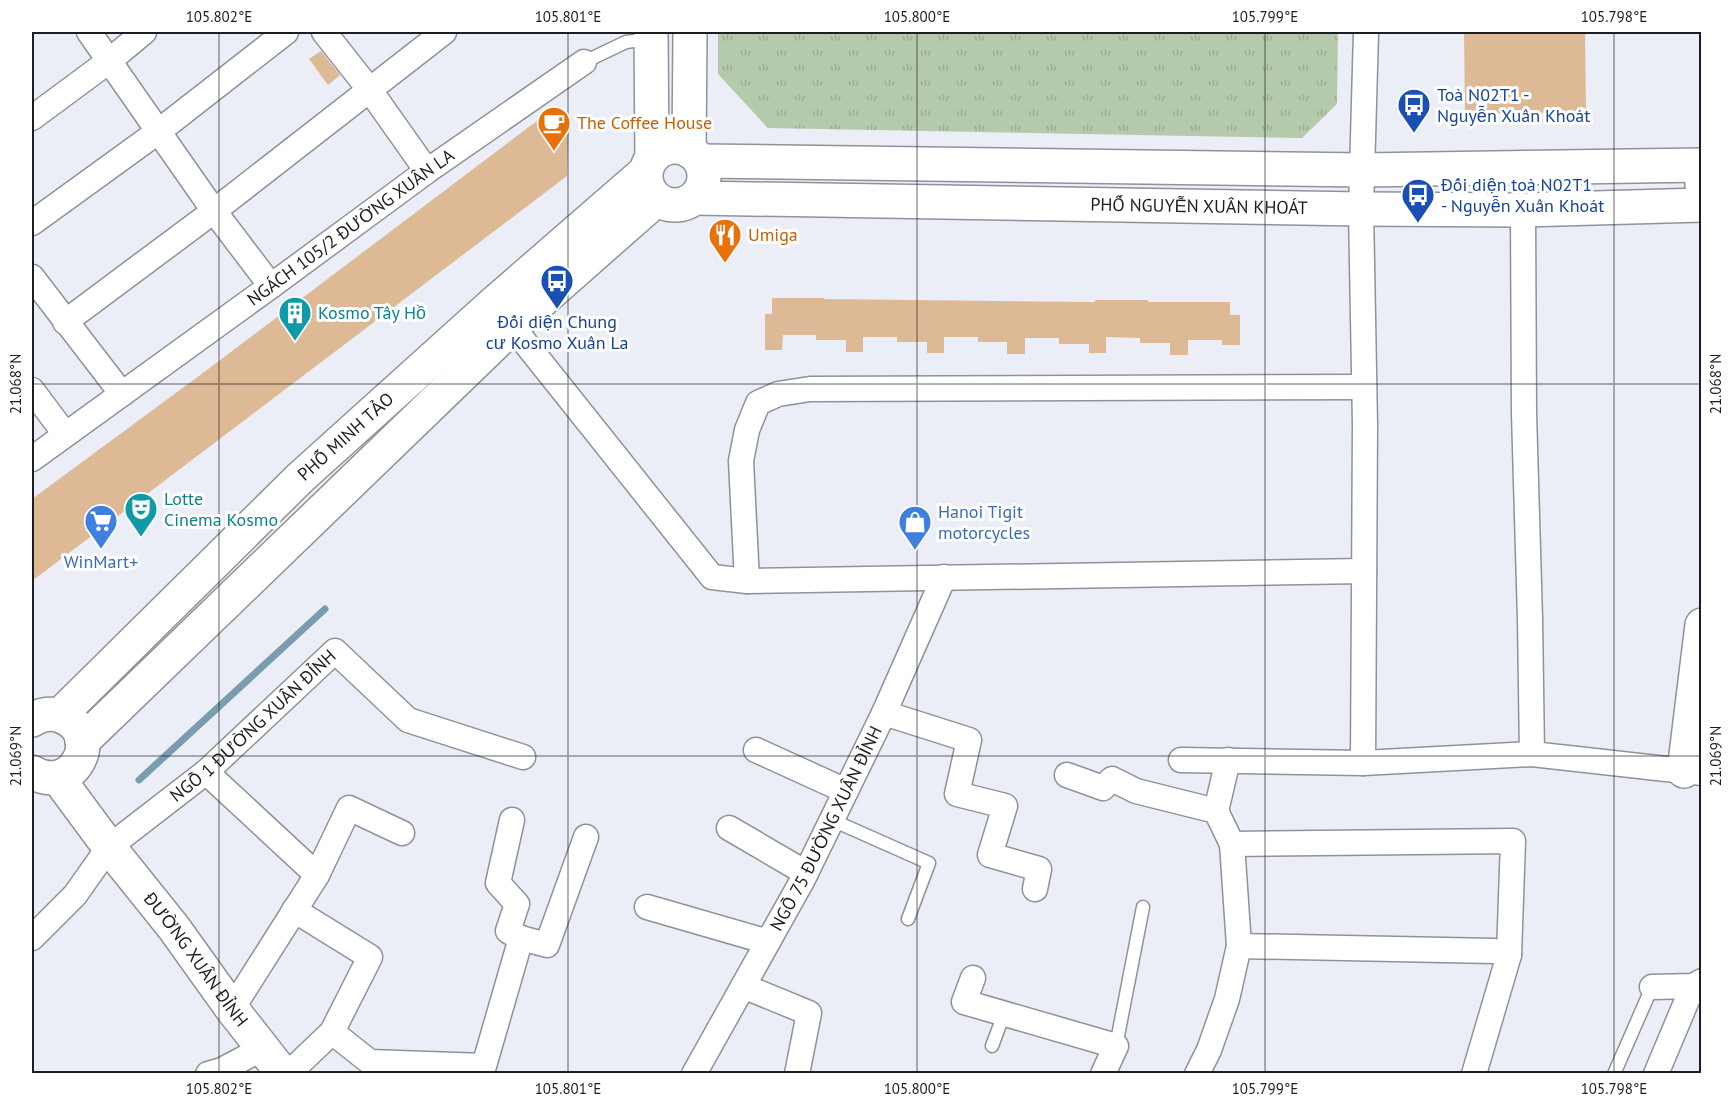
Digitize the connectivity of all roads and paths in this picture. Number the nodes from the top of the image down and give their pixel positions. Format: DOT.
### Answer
graph roads {
  1 [pos="89,32"];
  2 [pos="144,32"];
  3 [pos="286,32"];
  4 [pos="324,32"];
  5 [pos="444,32"];
  6 [pos="690,32"];
  7 [pos="1366,32"];
  8 [pos="651,35"];
  9 [pos="109,61"];
  10 [pos="584,62"];
  11 [pos="369,89"];
  12 [pos="32,118"];
  13 [pos="159,131"];
  14 [pos="695,156"];
  15 [pos="1701,165"];
  16 [pos="1363,170"];
  17 [pos="427,171"];
  18 [pos="651,177"];
  19 [pos="695,198"];
  20 [pos="1701,205"];
  21 [pos="1361,209"];
  22 [pos="1523,210"];
  23 [pos="214,211"];
  24 [pos="32,223"];
  25 [pos="32,277"];
  26 [pos="271,286"];
  27 [pos="503,315"];
  28 [pos="65,322"];
  29 [pos="1364,387"];
  30 [pos="32,390"];
  31 [pos="122,394"];
  32 [pos="65,434"];
  33 [pos="32,459"];
  34 [pos="1364,571"];
  35 [pos="944,577"];
  36 [pos="747,581"];
  37 [pos="1701,625"];
  38 [pos="884,713"];
  39 [pos="46,718"];
  40 [pos="82,742"];
  41 [pos="756,750"];
  42 [pos="1532,754"];
  43 [pos="523,757"];
  44 [pos="1181,760"];
  45 [pos="1228,760"];
  46 [pos="1363,762"];
  47 [pos="206,772"];
  48 [pos="1693,772"];
  49 [pos="45,775"];
  50 [pos="1066,775"];
  51 [pos="846,791"];
  52 [pos="1216,811"];
  53 [pos="512,820"];
  54 [pos="832,820"];
  55 [pos="729,828"];
  56 [pos="402,833"];
  57 [pos="586,837"];
  58 [pos="1232,844"];
  59 [pos="109,846"];
  60 [pos="806,873"];
  61 [pos="317,875"];
  62 [pos="1035,889"];
  63 [pos="647,907"];
  64 [pos="1143,907"];
  65 [pos="294,910"];
  66 [pos="909,919"];
  67 [pos="32,938"];
  68 [pos="520,938"];
  69 [pos="768,942"];
  70 [pos="1239,946"];
  71 [pos="1509,955"];
  72 [pos="973,978"];
  73 [pos="1697,983"];
  74 [pos="743,986"];
  75 [pos="1652,987"];
  76 [pos="232,1009"];
  77 [pos="1004,1014"];
  78 [pos="332,1032"];
  79 [pos="1116,1046"];
  80 [pos="992,1047"];
  81 [pos="263,1048"];
  82 [pos="366,1068"];
  83 [pos="208,1074"];
  84 [pos="285,1074"];
  85 [pos="694,1074"];
  86 [pos="797,1074"];
  87 [pos="1103,1074"];
  88 [pos="1197,1074"];
  89 [pos="1474,1074"];
  90 [pos="1614,1074"];
  91 [pos="1656,1074"];
  1 -- 9 [label="street"];
  2 -- 9 [label="street"];
  3 -- 13 [label="street"];
  4 -- 11 [label="street"];
  5 -- 11 [label="street"];
  6 -- 14 [label="street"];
  7 -- 16 [label="street"];
  8 -- 10 [label="lane"];
  8 -- 18 [label="street"];
  9 -- 12 [label="street"];
  9 -- 13 [label="street"];
  10 -- 17 [label="street, NGÁCH 105/2 ĐƯỜNG XUÂN LA"];
  11 -- 17 [label="street"];
  11 -- 23 [label="street"];
  13 -- 23 [label="street"];
  13 -- 24 [label="street"];
  14 -- 16 [label="street"];
  14 -- 18 [label="street"];
  14 -- 19 [label="street"];
  15 -- 16 [label="street"];
  16 -- 21 [label="street"];
  17 -- 26 [label="street, NGÁCH 105/2 ĐƯỜNG XUÂN LA"];
  18 -- 19 [label="street"];
  18 -- 27 [label="street, PHỐ MINH TẢO"];
  19 -- 21 [label="street, PHỐ NGUYỄN XUÂN KHOÁT"];
  20 -- 22 [label="street, PHỐ NGUYỄN XUÂN KHOÁT"];
  21 -- 22 [label="street, PHỐ NGUYỄN XUÂN KHOÁT"];
  21 -- 29 [label="street"];
  22 -- 42 [label="street"];
  23 -- 26 [label="street"];
  23 -- 28 [label="street"];
  25 -- 28 [label="street"];
  26 -- 31 [label="street, NGÁCH 105/2 ĐƯỜNG XUÂN LA"];
  27 -- 36 [label="street"];
  27 -- 39 [label="street, PHỐ MINH TẢO"];
  27 -- 40 [label="street, PHỐ MINH TẢO"];
  28 -- 31 [label="street"];
  29 -- 34 [label="street"];
  29 -- 36 [label="street"];
  30 -- 32 [label="street"];
  31 -- 32 [label="street, NGÁCH 105/2 ĐƯỜNG XUÂN LA"];
  32 -- 33 [label="street, NGÁCH 105/2 ĐƯỜNG XUÂN LA"];
  34 -- 35 [label="street"];
  34 -- 46 [label="street"];
  35 -- 36 [label="street"];
  35 -- 38 [label="street, NGÕ 75 ĐƯỜNG XUÂN ĐỈNH"];
  37 -- 48 [label="street"];
  38 -- 51 [label="street, NGÕ 75 ĐƯỜNG XUÂN ĐỈNH"];
  38 -- 62 [label="street"];
  39 -- 40 [label="street"];
  40 -- 49 [label="street"];
  41 -- 51 [label="street"];
  42 -- 46 [label="street"];
  42 -- 48 [label="street"];
  43 -- 47 [label="street, NGÕ 1 ĐƯỜNG XUÂN ĐỈNH"];
  44 -- 45 [label="street"];
  45 -- 46 [label="street"];
  45 -- 52 [label="street"];
  47 -- 59 [label="street, NGÕ 1 ĐƯỜNG XUÂN ĐỈNH"];
  47 -- 61 [label="street"];
  49 -- 59 [label="street, ĐƯỜNG XUÂN ĐỈNH"];
  50 -- 52 [label="street"];
  51 -- 54 [label="street, NGÕ 75 ĐƯỜNG XUÂN ĐỈNH"];
  52 -- 58 [label="street"];
  53 -- 68 [label="street"];
  54 -- 60 [label="street, NGÕ 75 ĐƯỜNG XUÂN ĐỈNH"];
  54 -- 66 [label="lane"];
  55 -- 60 [label="street"];
  56 -- 61 [label="street"];
  57 -- 68 [label="street"];
  58 -- 70 [label="street"];
  58 -- 71 [label="street"];
  59 -- 67 [label="street, NGÕ 1 ĐƯỜNG XUÂN ĐỈNH"];
  59 -- 76 [label="street, ĐƯỜNG XUÂN ĐỈNH"];
  60 -- 69 [label="street, NGÕ 75 ĐƯỜNG XUÂN ĐỈNH"];
  61 -- 65 [label="street"];
  63 -- 69 [label="street"];
  64 -- 79 [label="lane"];
  65 -- 76 [label="street"];
  65 -- 78 [label="street"];
  68 -- 82 [label="street"];
  69 -- 74 [label="street, NGÕ 75 ĐƯỜNG XUÂN ĐỈNH"];
  70 -- 71 [label="street"];
  70 -- 88 [label="street"];
  71 -- 89 [label="street"];
  72 -- 77 [label="street"];
  73 -- 75 [label="street"];
  73 -- 91 [label="street"];
  74 -- 85 [label="street, NGÕ 75 ĐƯỜNG XUÂN ĐỈNH"];
  74 -- 86 [label="street"];
  75 -- 90 [label="lane"];
  76 -- 81 [label="street, ĐƯỜNG XUÂN ĐỈNH"];
  77 -- 79 [label="street"];
  77 -- 80 [label="lane"];
  78 -- 82 [label="street"];
  78 -- 84 [label="street"];
  79 -- 87 [label="street"];
  81 -- 83 [label="street"];
  81 -- 84 [label="street, ĐƯỜNG XUÂN ĐỈNH"];
}
